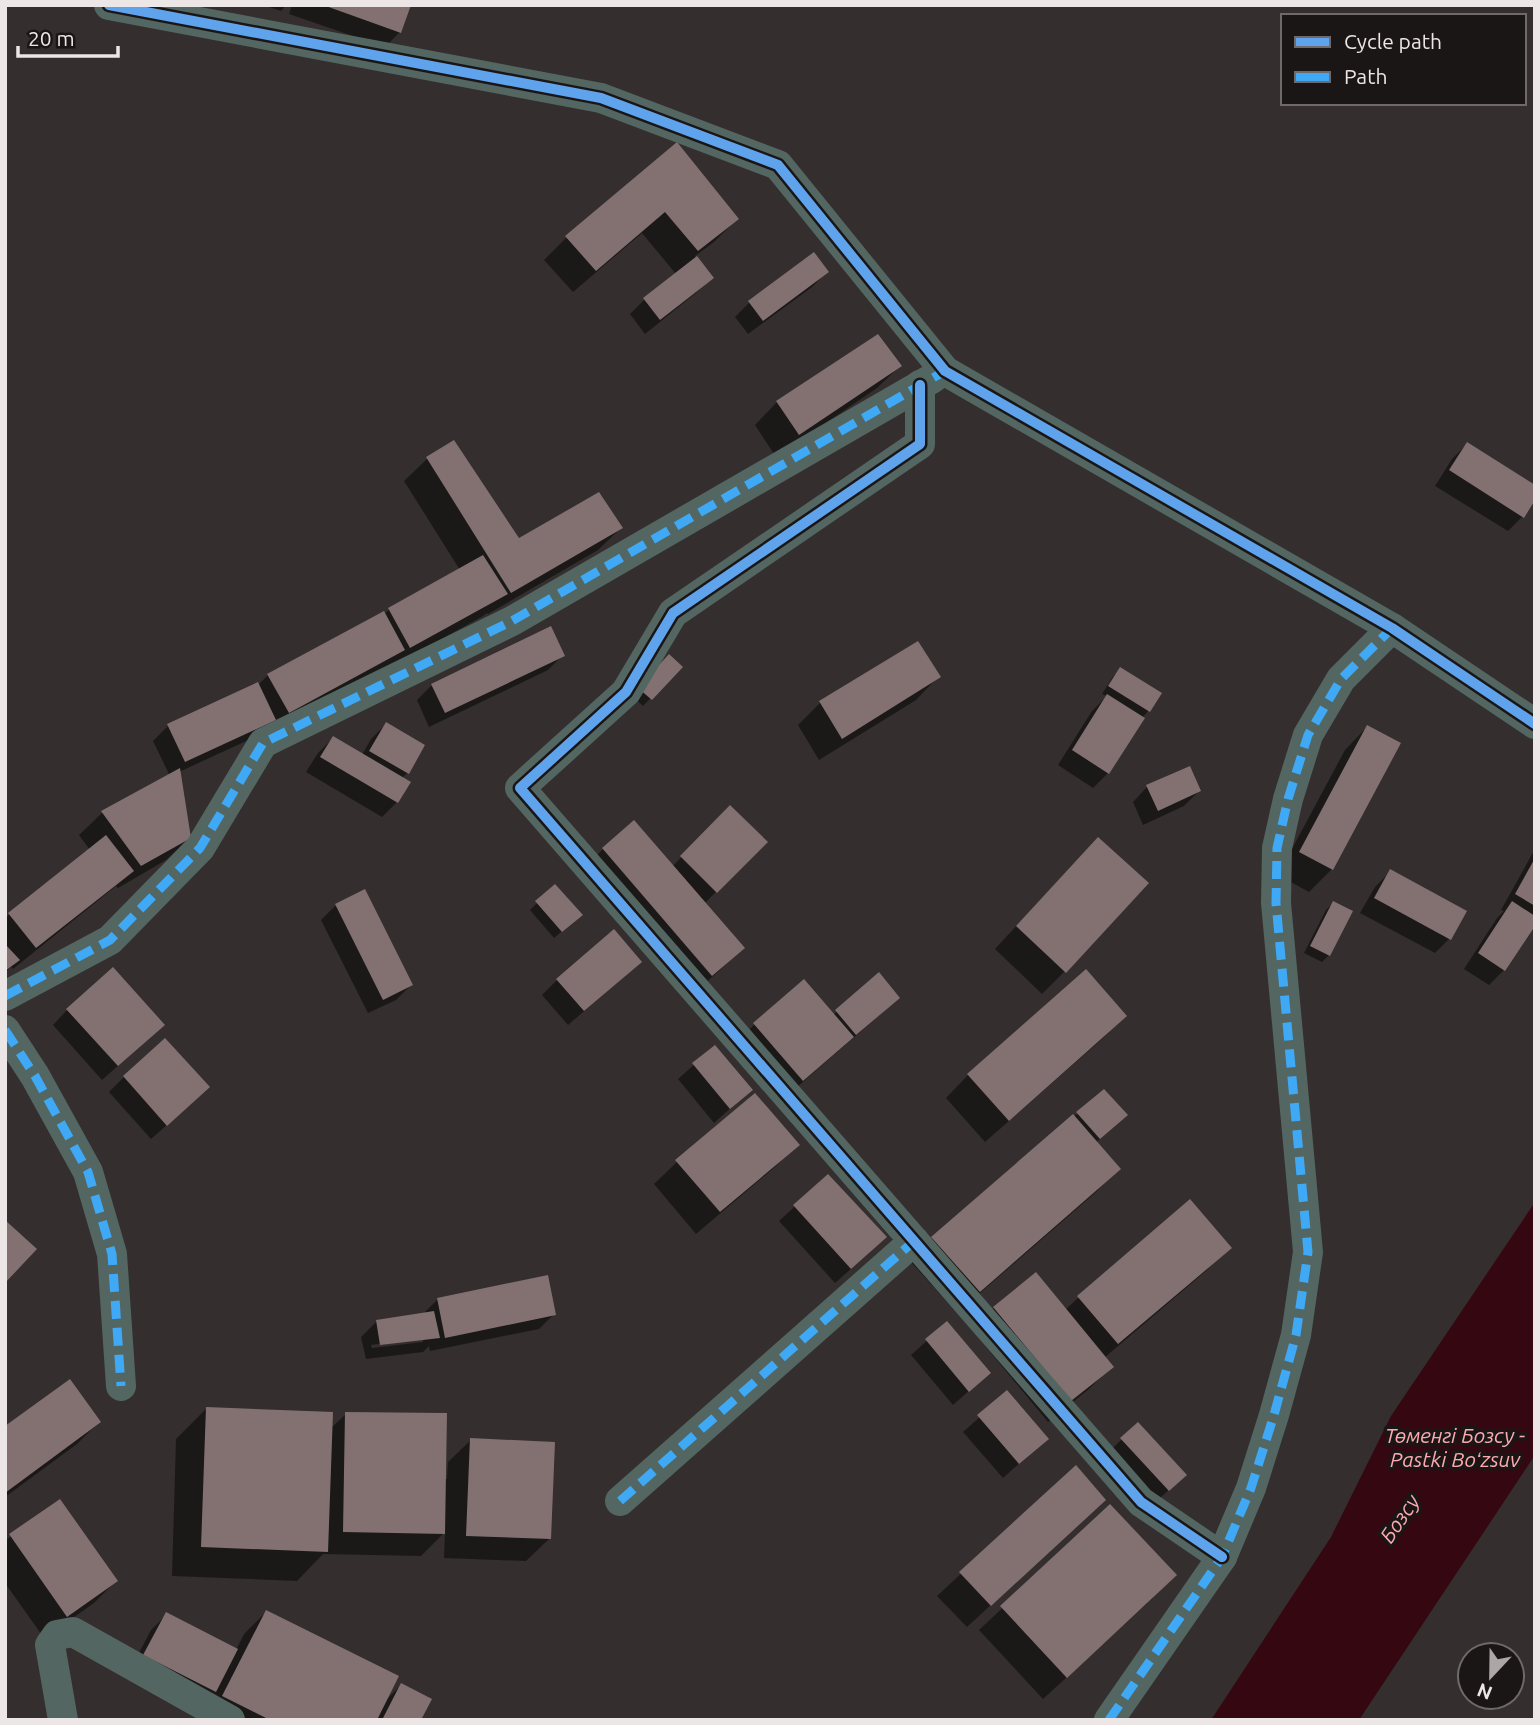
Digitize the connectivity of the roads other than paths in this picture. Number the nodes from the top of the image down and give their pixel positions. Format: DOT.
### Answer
graph roads {
  1 [pos="109,5"];
  2 [pos="933,378"];
  3 [pos="1392,628"];
  4 [pos="1535,724"];
  5 [pos="5,996"];
  6 [pos="5,1030"];
  7 [pos="914,1241"];
  8 [pos="121,1386"];
  9 [pos="621,1500"];
  10 [pos="1222,1557"];
  11 [pos="63,1720"];
  12 [pos="230,1720"];
  13 [pos="1109,1720"];
  1 -- 2 [label="street"];
  2 -- 3 [label="street"];
  2 -- 5 [label="street"];
  2 -- 7 [label="street"];
  3 -- 4 [label="street"];
  3 -- 10 [label="street"];
  6 -- 8 [label="street"];
  7 -- 9 [label="street"];
  7 -- 10 [label="street"];
  10 -- 13 [label="street"];
  11 -- 12 [label="street"];
}
